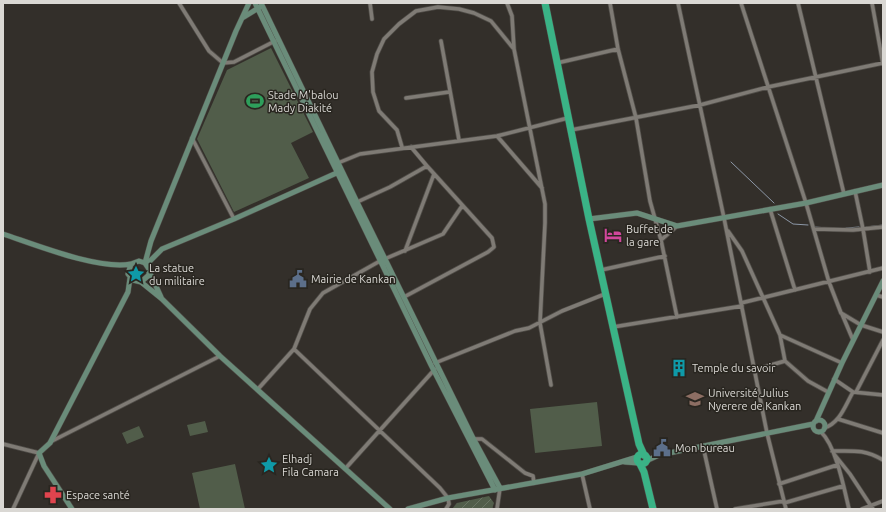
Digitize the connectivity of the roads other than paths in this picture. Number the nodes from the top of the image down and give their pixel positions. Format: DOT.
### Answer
graph roads {
  1 [pos="179,3"];
  2 [pos="250,3"];
  3 [pos="254,3"];
  4 [pos="370,3"];
  5 [pos="507,3"];
  6 [pos="546,3"];
  7 [pos="610,3"];
  8 [pos="678,3"];
  9 [pos="741,3"];
  10 [pos="798,3"];
  11 [pos="872,3"];
  12 [pos="262,4"];
  13 [pos="257,9"];
  14 [pos="244,17"];
  15 [pos="372,18"];
  16 [pos="276,41"];
  17 [pos="441,41"];
  18 [pos="514,49"];
  19 [pos="618,49"];
  20 [pos="223,63"];
  21 [pos="557,63"];
  22 [pos="883,64"];
  23 [pos="816,77"];
  24 [pos="768,87"];
  25 [pos="449,92"];
  26 [pos="406,98"];
  27 [pos="700,105"];
  28 [pos="568,118"];
  29 [pos="636,118"];
  30 [pos="531,128"];
  31 [pos="571,130"];
  32 [pos="497,136"];
  33 [pos="192,138"];
  34 [pos="459,140"];
  35 [pos="402,147"];
  36 [pos="411,147"];
  37 [pos="338,163"];
  38 [pos="427,166"];
  39 [pos="340,171"];
  40 [pos="434,174"];
  41 [pos="883,185"];
  42 [pos="542,188"];
  43 [pos="855,191"];
  44 [pos="844,194"];
  45 [pos="355,203"];
  46 [pos="806,203"];
  47 [pos="462,206"];
  48 [pos="770,209"];
  49 [pos="724,218"];
  50 [pos="234,219"];
  51 [pos="589,219"];
  52 [pos="656,220"];
  53 [pos="677,226"];
  54 [pos="883,227"];
  55 [pos="726,229"];
  56 [pos="814,229"];
  57 [pos="863,229"];
  58 [pos="3,234"];
  59 [pos="662,240"];
  60 [pos="152,241"];
  61 [pos="159,250"];
  62 [pos="405,251"];
  63 [pos="147,254"];
  64 [pos="665,256"];
  65 [pos="139,260"];
  66 [pos="383,260"];
  67 [pos="131,264"];
  68 [pos="146,264"];
  69 [pos="119,266"];
  70 [pos="883,268"];
  71 [pos="601,270"];
  72 [pos="149,271"];
  73 [pos="870,272"];
  74 [pos="129,276"];
  75 [pos="883,281"];
  76 [pos="139,282"];
  77 [pos="829,282"];
  78 [pos="795,290"];
  79 [pos="128,292"];
  80 [pos="606,293"];
  81 [pos="876,295"];
  82 [pos="883,297"];
  83 [pos="404,298"];
  84 [pos="762,298"];
  85 [pos="162,299"];
  86 [pos="741,304"];
  87 [pos="841,313"];
  88 [pos="677,317"];
  89 [pos="540,323"];
  90 [pos="861,325"];
  91 [pos="613,327"];
  92 [pos="883,332"];
  93 [pos="780,335"];
  94 [pos="853,340"];
  95 [pos="883,340"];
  96 [pos="294,349"];
  97 [pos="220,356"];
  98 [pos="784,361"];
  99 [pos="438,364"];
  100 [pos="842,364"];
  101 [pos="432,368"];
  102 [pos="754,370"];
  103 [pos="834,380"];
  104 [pos="551,385"];
  105 [pos="258,390"];
  106 [pos="828,392"];
  107 [pos="854,392"];
  108 [pos="883,395"];
  109 [pos="838,419"];
  110 [pos="814,422"];
  111 [pos="380,430"];
  112 [pos="823,430"];
  113 [pos="767,433"];
  114 [pos="883,433"];
  115 [pos="471,439"];
  116 [pos="50,443"];
  117 [pos="3,444"];
  118 [pos="703,446"];
  119 [pos="832,451"];
  120 [pos="38,453"];
  121 [pos="642,459"];
  122 [pos="883,460"];
  123 [pos="837,465"];
  124 [pos="345,469"];
  125 [pos="582,474"];
  126 [pos="534,483"];
  127 [pos="779,484"];
  128 [pos="843,486"];
  129 [pos="500,488"];
  130 [pos="494,490"];
  131 [pos="500,496"];
  132 [pos="448,498"];
  133 [pos="883,501"];
  134 [pos="784,502"];
  135 [pos="420,508"];
  136 [pos="872,508"];
  137 [pos="13,509"];
  138 [pos="72,509"];
  139 [pos="390,509"];
  140 [pos="408,509"];
  141 [pos="446,509"];
  142 [pos="497,509"];
  143 [pos="590,509"];
  144 [pos="653,509"];
  145 [pos="717,509"];
  146 [pos="735,509"];
  147 [pos="786,509"];
  148 [pos="848,509"];
  149 [pos="862,509"];
  1 -- 20 [label="street"];
  2 -- 14 [label="main road"];
  3 -- 13 [label="main road"];
  4 -- 15 [label="street"];
  5 -- 18 [label="street"];
  6 -- 21 [label="highway"];
  7 -- 19 [label="street"];
  8 -- 27 [label="street"];
  9 -- 24 [label="street"];
  10 -- 23 [label="street"];
  11 -- 22 [label="street"];
  12 -- 13 [label="main road"];
  12 -- 16 [label="main road"];
  13 -- 14 [label="main road"];
  13 -- 16 [label="main road"];
  14 -- 20 [label="main road"];
  16 -- 20 [label="street"];
  16 -- 37 [label="main road"];
  16 -- 39 [label="main road"];
  17 -- 25 [label="street"];
  18 -- 30 [label="street"];
  18 -- 35 [label="street"];
  19 -- 21 [label="street"];
  19 -- 29 [label="street"];
  20 -- 33 [label="main road"];
  21 -- 28 [label="highway"];
  22 -- 23 [label="street"];
  23 -- 24 [label="street"];
  23 -- 44 [label="street"];
  24 -- 27 [label="street"];
  24 -- 46 [label="street"];
  25 -- 26 [label="street"];
  25 -- 34 [label="street"];
  27 -- 29 [label="street"];
  27 -- 49 [label="street"];
  28 -- 30 [label="street"];
  28 -- 31 [label="highway"];
  29 -- 31 [label="street"];
  29 -- 52 [label="street"];
  30 -- 32 [label="street"];
  30 -- 42 [label="street"];
  31 -- 51 [label="highway"];
  32 -- 34 [label="street"];
  32 -- 42 [label="street"];
  33 -- 50 [label="street"];
  33 -- 60 [label="main road"];
  34 -- 36 [label="street"];
  35 -- 36 [label="street"];
  35 -- 37 [label="street"];
  36 -- 38 [label="street"];
  37 -- 39 [label="main road"];
  38 -- 40 [label="street"];
  38 -- 45 [label="street"];
  39 -- 45 [label="main road"];
  39 -- 50 [label="main road"];
  40 -- 47 [label="street"];
  40 -- 62 [label="street"];
  41 -- 43 [label="main road"];
  42 -- 89 [label="street"];
  43 -- 44 [label="main road"];
  43 -- 57 [label="street"];
  44 -- 46 [label="main road"];
  45 -- 66 [label="main road"];
  46 -- 48 [label="main road"];
  46 -- 56 [label="street"];
  47 -- 62 [label="street"];
  47 -- 83 [label="street"];
  48 -- 49 [label="main road"];
  48 -- 78 [label="street"];
  49 -- 53 [label="main road"];
  49 -- 55 [label="street"];
  50 -- 61 [label="main road"];
  51 -- 52 [label="main road"];
  51 -- 71 [label="highway"];
  52 -- 53 [label="main road"];
  52 -- 59 [label="street"];
  53 -- 59 [label="street"];
  54 -- 57 [label="street"];
  55 -- 84 [label="street"];
  55 -- 86 [label="street"];
  56 -- 57 [label="street"];
  56 -- 77 [label="street"];
  57 -- 73 [label="street"];
  58 -- 69 [label="main road"];
  59 -- 64 [label="street"];
  60 -- 61 [label="main road"];
  60 -- 63 [label="main road"];
  61 -- 68 [label="main road"];
  62 -- 66 [label="street"];
  63 -- 65 [label="main road"];
  63 -- 68 [label="main road"];
  64 -- 71 [label="street"];
  64 -- 88 [label="street"];
  65 -- 67 [label="main road"];
  65 -- 68 [label="main road"];
  66 -- 83 [label="main road"];
  66 -- 96 [label="street"];
  66 -- 101 [label="main road"];
  67 -- 69 [label="main road"];
  67 -- 74 [label="main road"];
  68 -- 72 [label="main road"];
  69 -- 74 [label="main road"];
  70 -- 73 [label="street"];
  71 -- 80 [label="highway"];
  72 -- 76 [label="main road"];
  72 -- 85 [label="main road"];
  73 -- 77 [label="street"];
  74 -- 76 [label="main road"];
  74 -- 79 [label="main road"];
  75 -- 81 [label="main road"];
  76 -- 79 [label="main road"];
  76 -- 85 [label="main road"];
  77 -- 78 [label="street"];
  77 -- 87 [label="street"];
  78 -- 84 [label="street"];
  79 -- 116 [label="main road"];
  80 -- 89 [label="street"];
  80 -- 91 [label="highway"];
  81 -- 82 [label="street"];
  81 -- 90 [label="main road"];
  83 -- 99 [label="main road"];
  84 -- 86 [label="street"];
  84 -- 93 [label="street"];
  85 -- 97 [label="main road"];
  86 -- 88 [label="street"];
  86 -- 102 [label="street"];
  87 -- 90 [label="street"];
  87 -- 94 [label="street"];
  88 -- 91 [label="street"];
  89 -- 99 [label="street"];
  89 -- 104 [label="street"];
  90 -- 92 [label="street"];
  90 -- 94 [label="main road"];
  91 -- 121 [label="highway"];
  93 -- 98 [label="street"];
  93 -- 100 [label="street"];
  94 -- 100 [label="main road"];
  95 -- 107 [label="street"];
  96 -- 105 [label="street"];
  96 -- 111 [label="street"];
  97 -- 105 [label="main road"];
  97 -- 116 [label="street"];
  98 -- 102 [label="street"];
  98 -- 106 [label="street"];
  99 -- 101 [label="street"];
  99 -- 115 [label="main road"];
  100 -- 103 [label="main road"];
  101 -- 111 [label="street"];
  101 -- 115 [label="main road"];
  102 -- 113 [label="street"];
  103 -- 106 [label="main road"];
  103 -- 107 [label="street"];
  105 -- 124 [label="main road"];
  106 -- 110 [label="main road"];
  107 -- 108 [label="street"];
  107 -- 109 [label="street"];
  109 -- 112 [label="street"];
  109 -- 114 [label="street"];
  110 -- 112 [label="main road"];
  110 -- 112 [label="main road"];
  110 -- 113 [label="main road"];
  111 -- 124 [label="street"];
  111 -- 132 [label="street"];
  112 -- 119 [label="street"];
  113 -- 118 [label="main road"];
  113 -- 127 [label="street"];
  115 -- 126 [label="street"];
  115 -- 129 [label="main road"];
  115 -- 130 [label="main road"];
  116 -- 120 [label="main road"];
  117 -- 120 [label="street"];
  118 -- 121 [label="main road"];
  118 -- 145 [label="street"];
  119 -- 122 [label="street"];
  119 -- 123 [label="street"];
  119 -- 136 [label="street"];
  120 -- 137 [label="street"];
  120 -- 138 [label="main road"];
  121 -- 125 [label="main road"];
  121 -- 144 [label="highway"];
  123 -- 127 [label="street"];
  123 -- 128 [label="street"];
  124 -- 139 [label="main road"];
  125 -- 126 [label="main road"];
  125 -- 143 [label="street"];
  126 -- 129 [label="main road"];
  127 -- 134 [label="street"];
  128 -- 134 [label="street"];
  128 -- 148 [label="street"];
  129 -- 130 [label="main road"];
  129 -- 131 [label="street"];
  130 -- 131 [label="street"];
  130 -- 132 [label="main road"];
  131 -- 142 [label="street"];
  132 -- 135 [label="main road"];
  132 -- 141 [label="street"];
  133 -- 136 [label="street"];
  134 -- 146 [label="street"];
  134 -- 147 [label="street"];
  135 -- 140 [label="main road"];
  136 -- 149 [label="street"];
}
